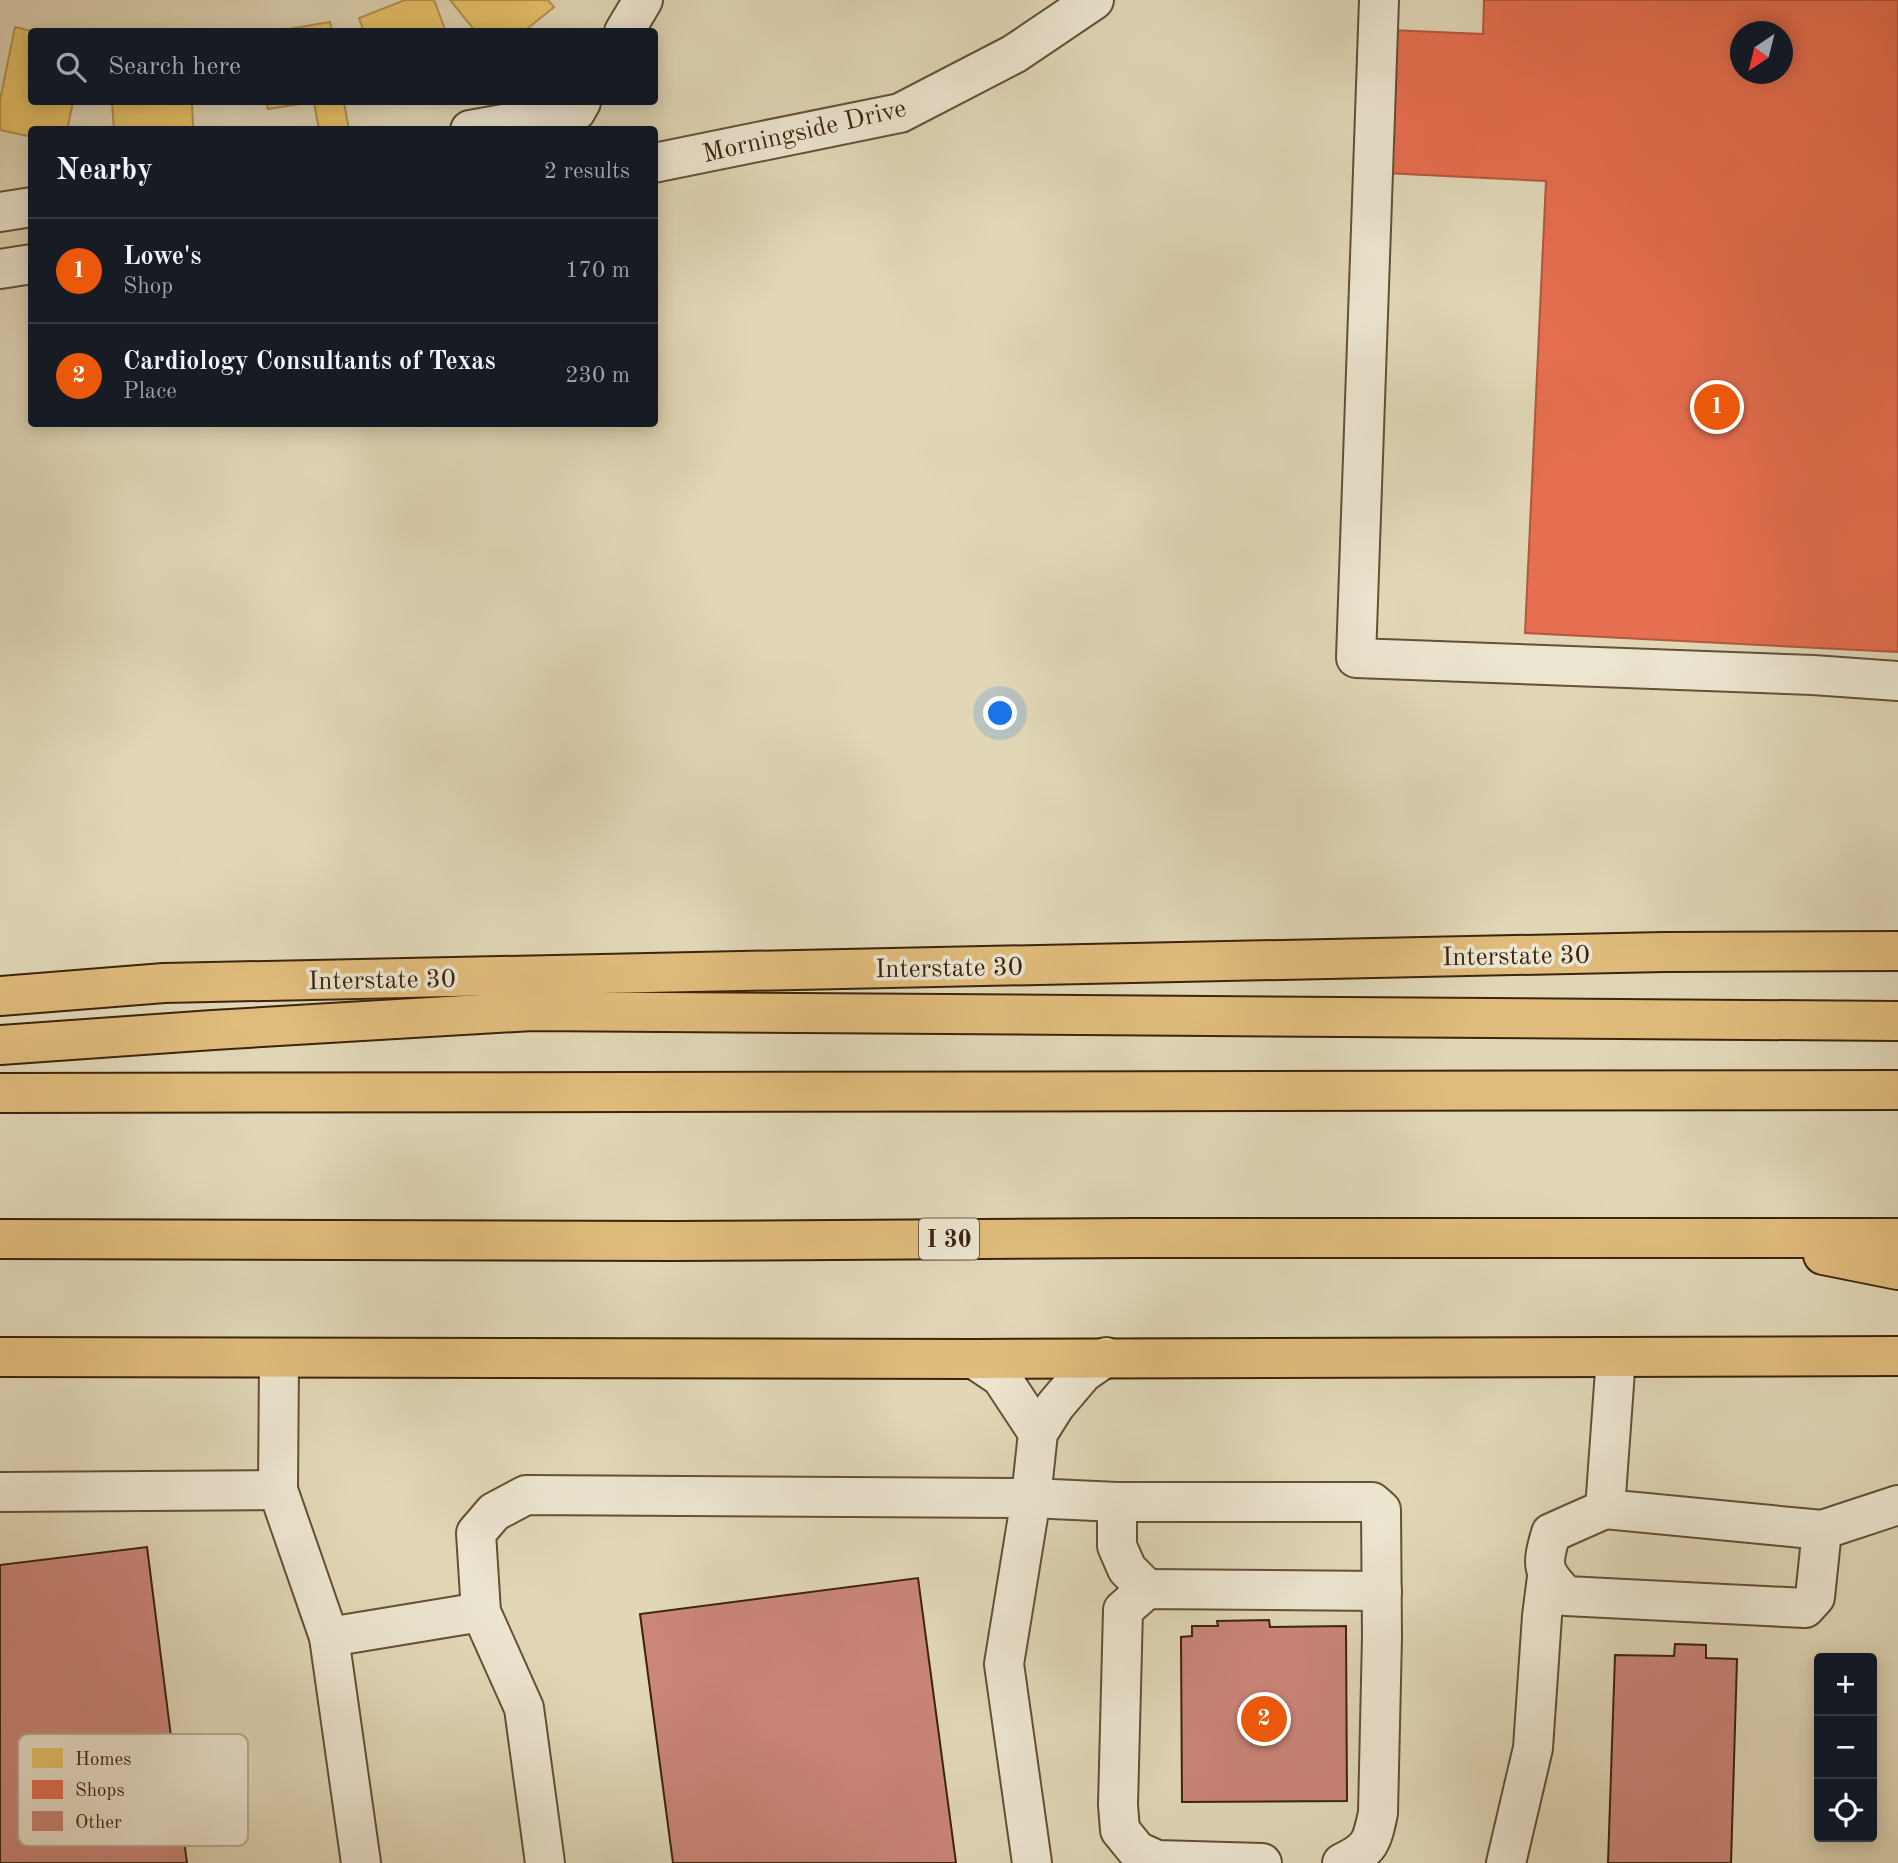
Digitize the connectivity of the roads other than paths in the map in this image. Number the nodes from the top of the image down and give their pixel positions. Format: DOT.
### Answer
graph roads {
  1 [pos="643,0"];
  2 [pos="1094,0"];
  3 [pos="1379,0"];
  4 [pos="626,28"];
  5 [pos="579,105"];
  6 [pos="492,126"];
  7 [pos="658,162"];
  8 [pos="28,208"];
  9 [pos="0,212"];
  10 [pos="28,265"];
  11 [pos="0,269"];
  12 [pos="1898,681"];
  13 [pos="1898,951"];
  14 [pos="0,996"];
  15 [pos="1898,1021"];
  16 [pos="0,1045"];
  17 [pos="1898,1090"];
  18 [pos="0,1093"];
  19 [pos="1742,1238"];
  20 [pos="1898,1238"];
  21 [pos="0,1239"];
  22 [pos="1898,1270"];
  23 [pos="1898,1356"];
  24 [pos="0,1357"];
  25 [pos="1106,1357"];
  26 [pos="1616,1357"];
  27 [pos="279,1358"];
  28 [pos="974,1359"];
  29 [pos="1038,1433"];
  30 [pos="278,1490"];
  31 [pos="0,1492"];
  32 [pos="1031,1498"];
  33 [pos="1117,1502"];
  34 [pos="1898,1505"];
  35 [pos="1605,1509"];
  36 [pos="1822,1530"];
  37 [pos="1548,1577"];
  38 [pos="1147,1588"];
  39 [pos="1382,1591"];
  40 [pos="481,1612"];
  41 [pos="329,1637"];
  42 [pos="362,1863"];
  43 [pos="545,1863"];
  44 [pos="1032,1863"];
  45 [pos="1262,1863"];
  46 [pos="1342,1863"];
  47 [pos="1506,1863"];
  1 -- 4 [label="street"];
  2 -- 7 [label="street, Morningside Drive"];
  3 -- 12 [label="street"];
  5 -- 6 [label="street"];
  8 -- 9 [label="street"];
  10 -- 11 [label="street"];
  13 -- 14 [label="main road, Interstate 30"];
  15 -- 16 [label="main road"];
  17 -- 18 [label="main road"];
  19 -- 20 [label="main road, I 30"];
  19 -- 21 [label="main road, I 30"];
  19 -- 22 [label="main road"];
  23 -- 26 [label="main road"];
  24 -- 27 [label="main road"];
  25 -- 26 [label="main road"];
  25 -- 28 [label="main road"];
  25 -- 29 [label="street"];
  26 -- 35 [label="street"];
  27 -- 28 [label="main road"];
  27 -- 30 [label="street"];
  28 -- 29 [label="street"];
  29 -- 32 [label="street"];
  30 -- 31 [label="street"];
  30 -- 41 [label="street"];
  32 -- 33 [label="street"];
  32 -- 40 [label="street"];
  32 -- 44 [label="street"];
  33 -- 38 [label="street"];
  33 -- 39 [label="street"];
  34 -- 36 [label="street"];
  35 -- 36 [label="street"];
  35 -- 37 [label="street"];
  36 -- 37 [label="street"];
  37 -- 47 [label="street"];
  38 -- 39 [label="street"];
  38 -- 45 [label="street"];
  39 -- 46 [label="street"];
  40 -- 41 [label="street"];
  40 -- 43 [label="street"];
  41 -- 42 [label="street"];
}
